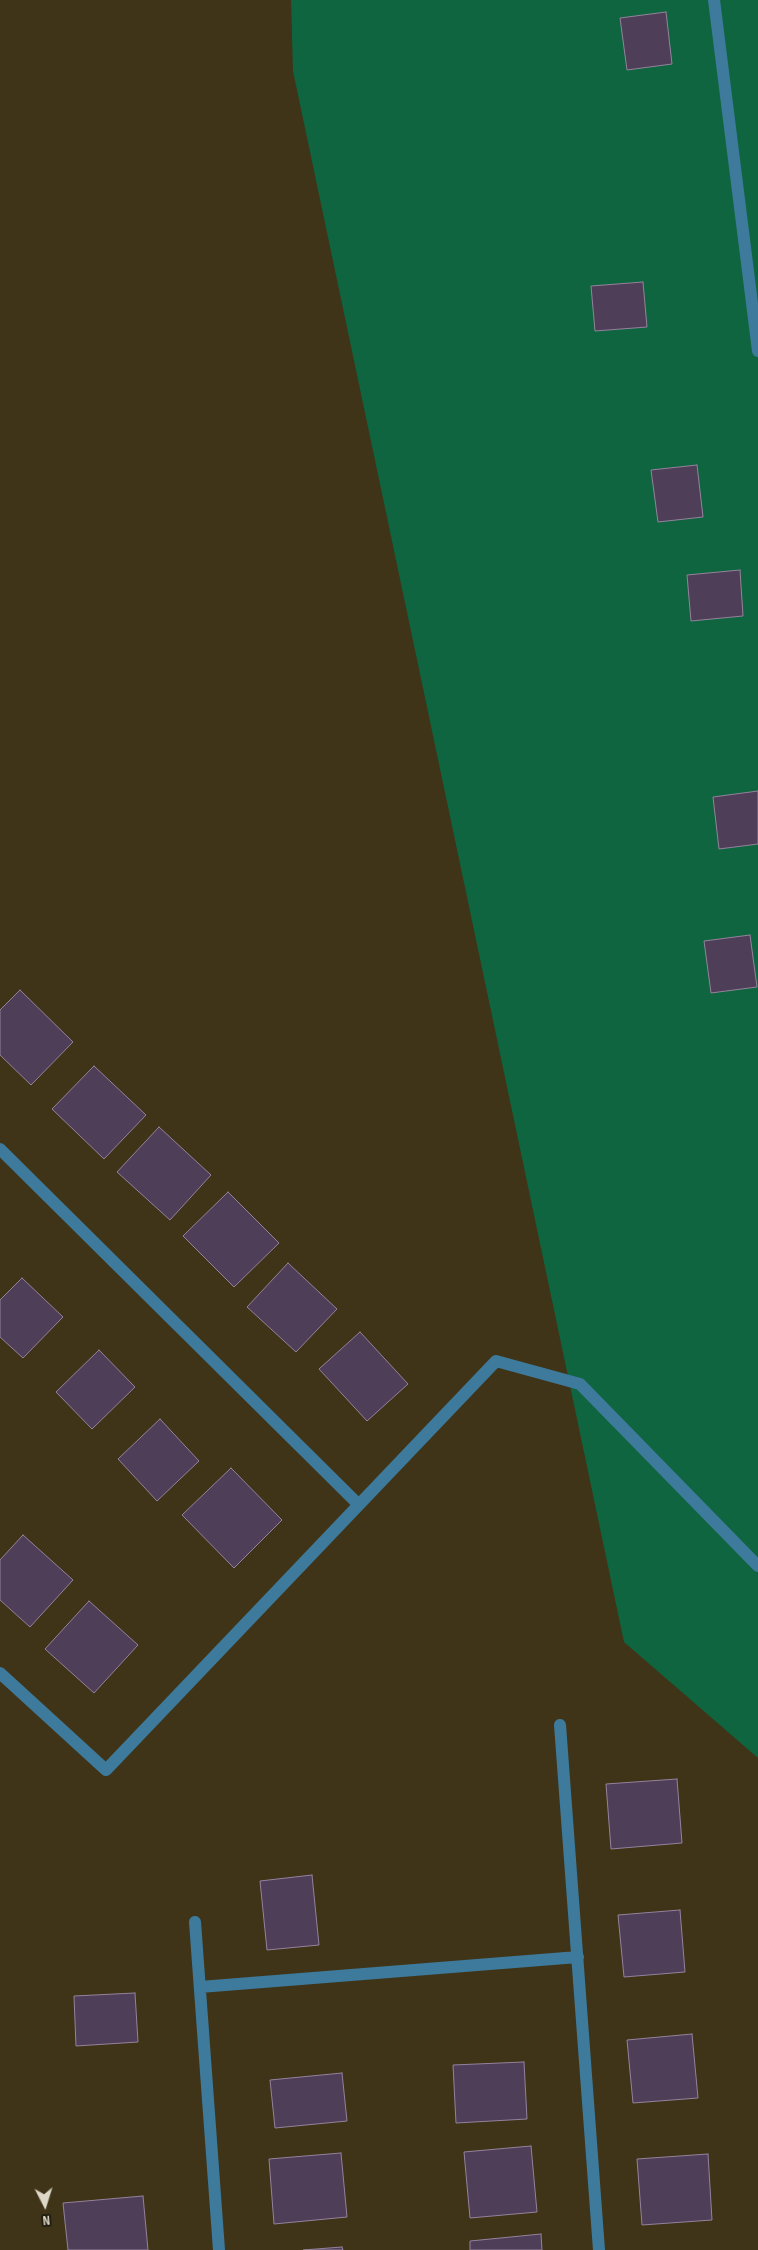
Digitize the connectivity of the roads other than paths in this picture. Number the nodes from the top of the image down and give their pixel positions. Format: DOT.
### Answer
graph roads {
  1 [pos="714,0"];
  2 [pos="758,351"];
  3 [pos="0,1149"];
  4 [pos="359,1505"];
  5 [pos="758,1566"];
  6 [pos="0,1673"];
  7 [pos="560,1725"];
  8 [pos="195,1922"];
  9 [pos="578,1957"];
  10 [pos="200,1986"];
  11 [pos="219,2250"];
  12 [pos="599,2250"];
  1 -- 2 [label="street"];
  3 -- 4 [label="street"];
  4 -- 5 [label="street"];
  4 -- 6 [label="street"];
  7 -- 9 [label="street"];
  8 -- 10 [label="street"];
  9 -- 10 [label="street"];
  9 -- 12 [label="street"];
  10 -- 11 [label="street"];
}
